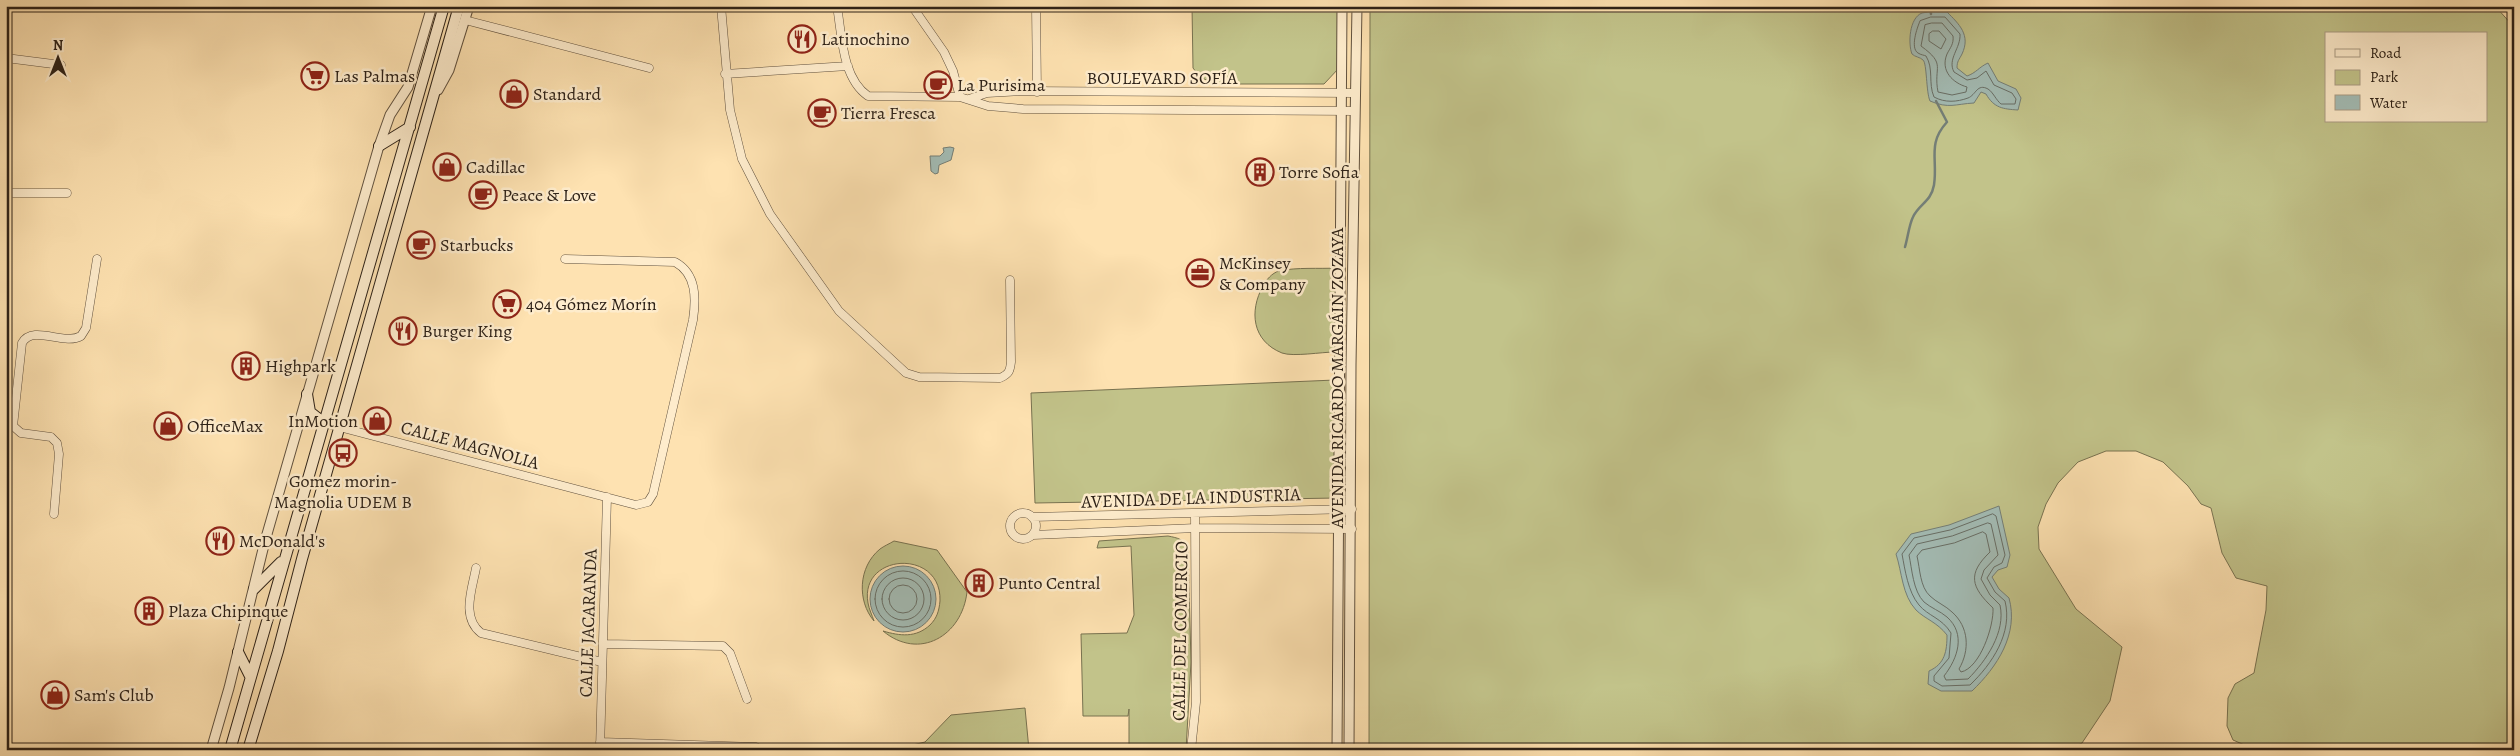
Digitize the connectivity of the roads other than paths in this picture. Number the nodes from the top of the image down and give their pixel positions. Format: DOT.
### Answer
graph roads {
  1 [pos="432,6"];
  2 [pos="444,6"];
  3 [pos="459,6"];
  4 [pos="469,6"];
  5 [pos="720,6"];
  6 [pos="837,6"];
  7 [pos="912,6"];
  8 [pos="1036,6"];
  9 [pos="1342,6"];
  10 [pos="1357,6"];
  11 [pos="465,20"];
  12 [pos="6,58"];
  13 [pos="61,65"];
  14 [pos="848,66"];
  15 [pos="649,68"];
  16 [pos="725,74"];
  17 [pos="1037,92"];
  18 [pos="1340,93"];
  19 [pos="1355,93"];
  20 [pos="434,96"];
  21 [pos="960,97"];
  22 [pos="969,99"];
  23 [pos="1340,110"];
  24 [pos="1355,111"];
  25 [pos="410,127"];
  26 [pos="379,146"];
  27 [pos="6,193"];
  28 [pos="68,193"];
  29 [pos="97,259"];
  30 [pos="565,259"];
  31 [pos="1010,280"];
  32 [pos="307,394"];
  33 [pos="6,398"];
  34 [pos="15,399"];
  35 [pos="324,423"];
  36 [pos="340,427"];
  37 [pos="607,497"];
  38 [pos="1338,509"];
  39 [pos="1352,509"];
  40 [pos="1195,512"];
  41 [pos="54,514"];
  42 [pos="1032,517"];
  43 [pos="1196,528"];
  44 [pos="1338,529"];
  45 [pos="1352,529"];
  46 [pos="1033,535"];
  47 [pos="284,559"];
  48 [pos="476,568"];
  49 [pos="254,589"];
  50 [pos="602,644"];
  51 [pos="238,652"];
  52 [pos="602,662"];
  53 [pos="250,676"];
  54 [pos="748,699"];
  55 [pos="600,746"];
  56 [pos="759,748"];
  57 [pos="211,750"];
  58 [pos="230,750"];
  59 [pos="248,750"];
  60 [pos="1191,750"];
  61 [pos="1337,750"];
  62 [pos="1349,750"];
  1 -- 26 [label="street"];
  2 -- 25 [label="main road"];
  3 -- 20 [label="main road"];
  4 -- 11 [label="street"];
  5 -- 16 [label="street"];
  6 -- 14 [label="street"];
  7 -- 21 [label="street"];
  8 -- 17 [label="street"];
  9 -- 18 [label="street, AVENIDA RICARDO MARGÁIN ZOZAYA"];
  10 -- 19 [label="street, AVENIDA RICARDO MARGÁIN ZOZAYA"];
  11 -- 15 [label="street"];
  11 -- 20 [label="street"];
  12 -- 13 [label="street"];
  14 -- 16 [label="street"];
  14 -- 21 [label="street, BOULEVARD SOFÍA"];
  16 -- 31 [label="street"];
  17 -- 18 [label="street, BOULEVARD SOFÍA"];
  17 -- 22 [label="street, BOULEVARD SOFÍA"];
  18 -- 19 [label="street, BOULEVARD SOFÍA"];
  18 -- 23 [label="street, AVENIDA RICARDO MARGÁIN ZOZAYA"];
  19 -- 24 [label="street, AVENIDA RICARDO MARGÁIN ZOZAYA"];
  20 -- 36 [label="main road"];
  21 -- 22 [label="street, BOULEVARD SOFÍA"];
  22 -- 23 [label="street, BOULEVARD SOFÍA"];
  23 -- 24 [label="street, BOULEVARD SOFÍA"];
  23 -- 38 [label="street, AVENIDA RICARDO MARGÁIN ZOZAYA"];
  24 -- 39 [label="street, AVENIDA RICARDO MARGÁIN ZOZAYA"];
  25 -- 26 [label="main road"];
  25 -- 35 [label="main road"];
  26 -- 32 [label="street"];
  27 -- 28 [label="street"];
  29 -- 34 [label="street"];
  30 -- 37 [label="street, CALLE MAGNOLIA"];
  32 -- 35 [label="main road"];
  32 -- 49 [label="street"];
  33 -- 34 [label="street"];
  34 -- 41 [label="street"];
  35 -- 36 [label="street, CALLE MAGNOLIA"];
  35 -- 47 [label="main road"];
  36 -- 37 [label="street, CALLE MAGNOLIA"];
  36 -- 59 [label="main road"];
  37 -- 50 [label="street, CALLE JACARANDA"];
  38 -- 39 [label="street, AVENIDA DE LA INDUSTRIA"];
  38 -- 40 [label="street, AVENIDA DE LA INDUSTRIA"];
  38 -- 44 [label="street, AVENIDA RICARDO MARGÁIN ZOZAYA"];
  39 -- 45 [label="street, AVENIDA RICARDO MARGÁIN ZOZAYA"];
  40 -- 42 [label="street, AVENIDA DE LA INDUSTRIA"];
  40 -- 43 [label="street, CALLE DEL COMERCIO"];
  42 -- 46 [label="street"];
  42 -- 46 [label="street"];
  43 -- 44 [label="street, AVENIDA DE LA INDUSTRIA"];
  43 -- 46 [label="street, AVENIDA DE LA INDUSTRIA"];
  43 -- 60 [label="street, CALLE DEL COMERCIO"];
  44 -- 45 [label="street, AVENIDA DE LA INDUSTRIA"];
  44 -- 61 [label="street, AVENIDA RICARDO MARGÁIN ZOZAYA"];
  45 -- 62 [label="street, AVENIDA RICARDO MARGÁIN ZOZAYA"];
  47 -- 49 [label="main road"];
  47 -- 53 [label="main road"];
  48 -- 52 [label="street"];
  49 -- 51 [label="street"];
  50 -- 52 [label="street, CALLE JACARANDA"];
  50 -- 54 [label="street"];
  51 -- 53 [label="main road"];
  51 -- 57 [label="street"];
  52 -- 55 [label="street, CALLE JACARANDA"];
  53 -- 58 [label="main road"];
  55 -- 56 [label="street"];
}
